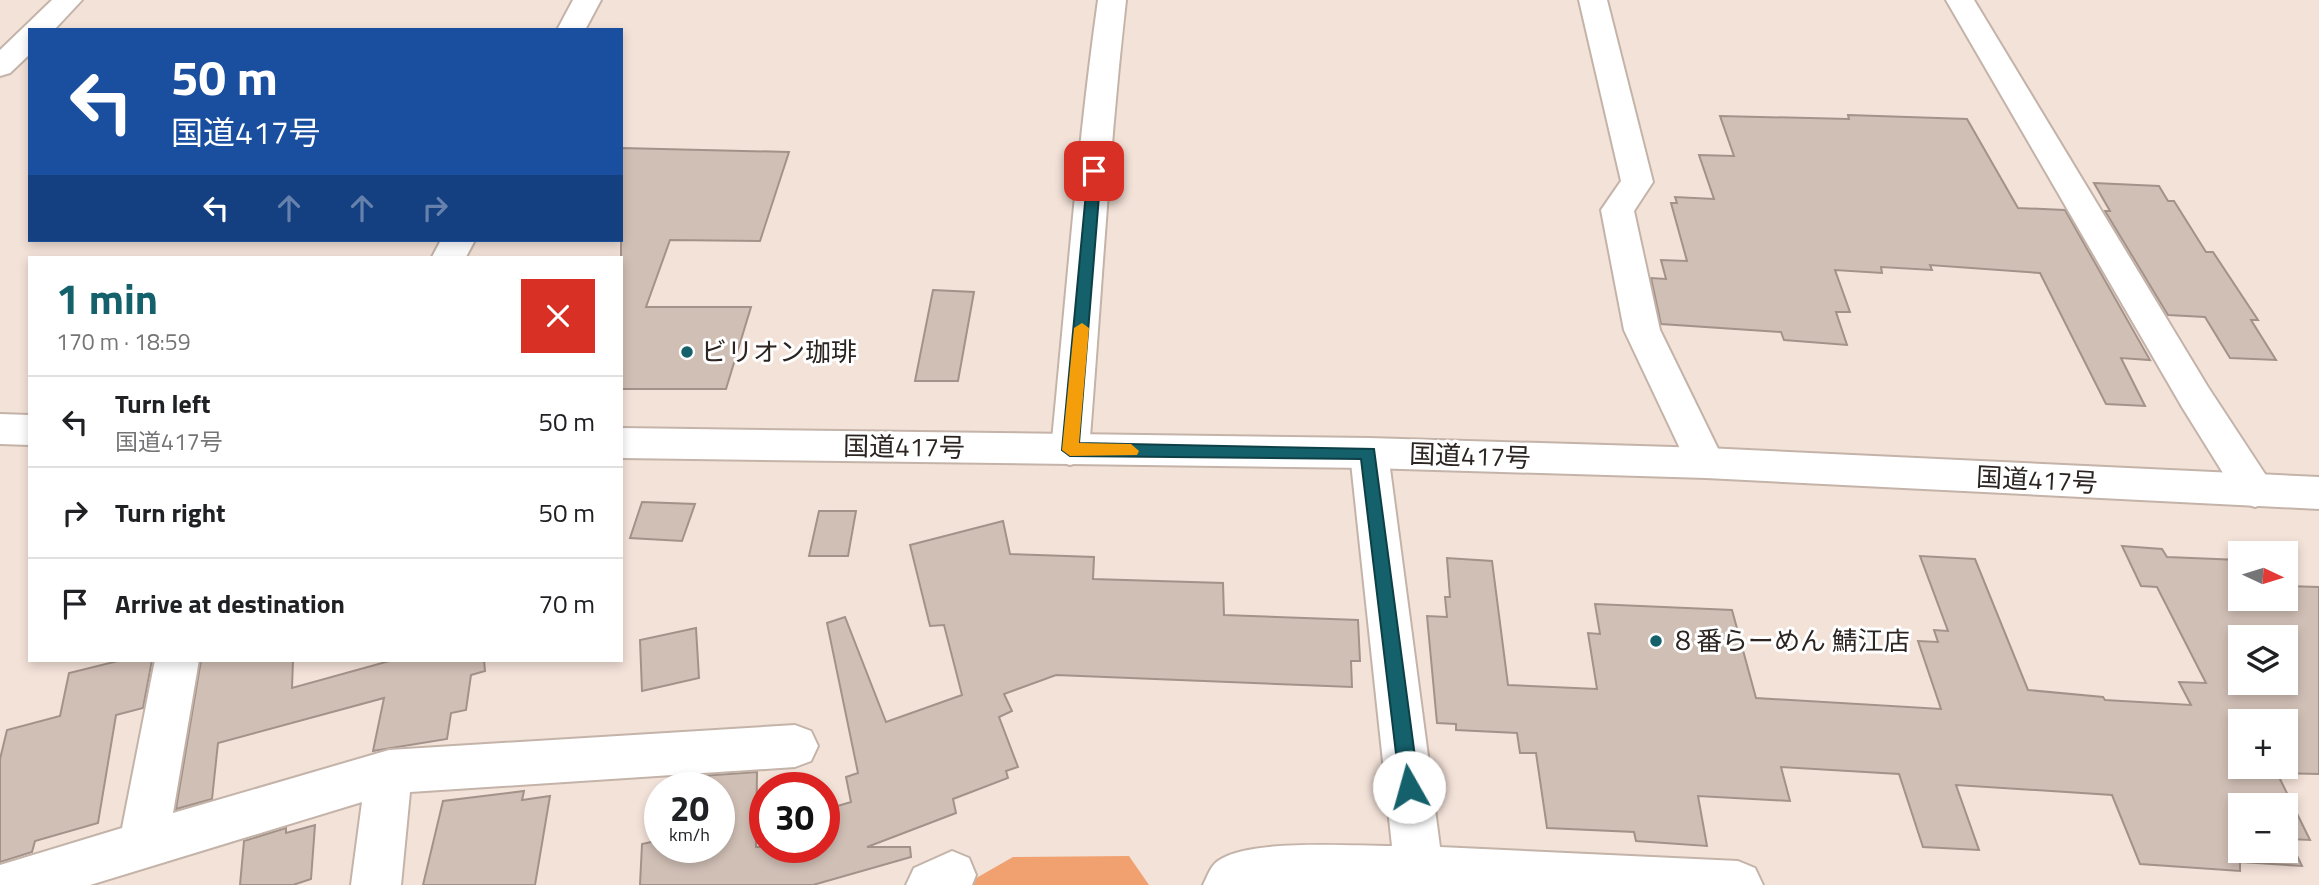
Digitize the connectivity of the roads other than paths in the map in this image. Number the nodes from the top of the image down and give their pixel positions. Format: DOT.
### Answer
graph roads {
  1 [pos="68,0"];
  2 [pos="587,0"];
  3 [pos="1112,0"];
  4 [pos="1593,0"];
  5 [pos="1960,0"];
  6 [pos="40,28"];
  7 [pos="572,28"];
  8 [pos="28,39"];
  9 [pos="0,67"];
  10 [pos="0,429"];
  11 [pos="28,430"];
  12 [pos="623,443"];
  13 [pos="1070,450"];
  14 [pos="1368,453"];
  15 [pos="1706,463"];
  16 [pos="2255,491"];
  17 [pos="2319,493"];
  18 [pos="177,662"];
  19 [pos="795,746"];
  20 [pos="389,772"];
  21 [pos="143,846"];
  22 [pos="1419,870"];
  23 [pos="10,885"];
  24 [pos="376,885"];
  25 [pos="1228,885"];
  26 [pos="1738,885"];
  1 -- 6 [label="main road"];
  2 -- 7 [label="main road"];
  3 -- 13 [label="main road"];
  4 -- 15 [label="main road"];
  5 -- 16 [label="main road"];
  8 -- 9 [label="main road"];
  10 -- 11 [label="main road"];
  12 -- 13 [label="main road, 国道417号"];
  13 -- 14 [label="main road, 国道417号"];
  14 -- 15 [label="main road, 国道417号"];
  14 -- 22 [label="main road"];
  15 -- 16 [label="main road, 国道417号"];
  16 -- 17 [label="main road, 国道417号"];
  18 -- 21 [label="main road"];
  19 -- 20 [label="main road"];
  20 -- 21 [label="main road"];
  20 -- 24 [label="main road"];
  21 -- 23 [label="main road"];
  22 -- 25 [label="main road"];
  22 -- 26 [label="main road"];
}
